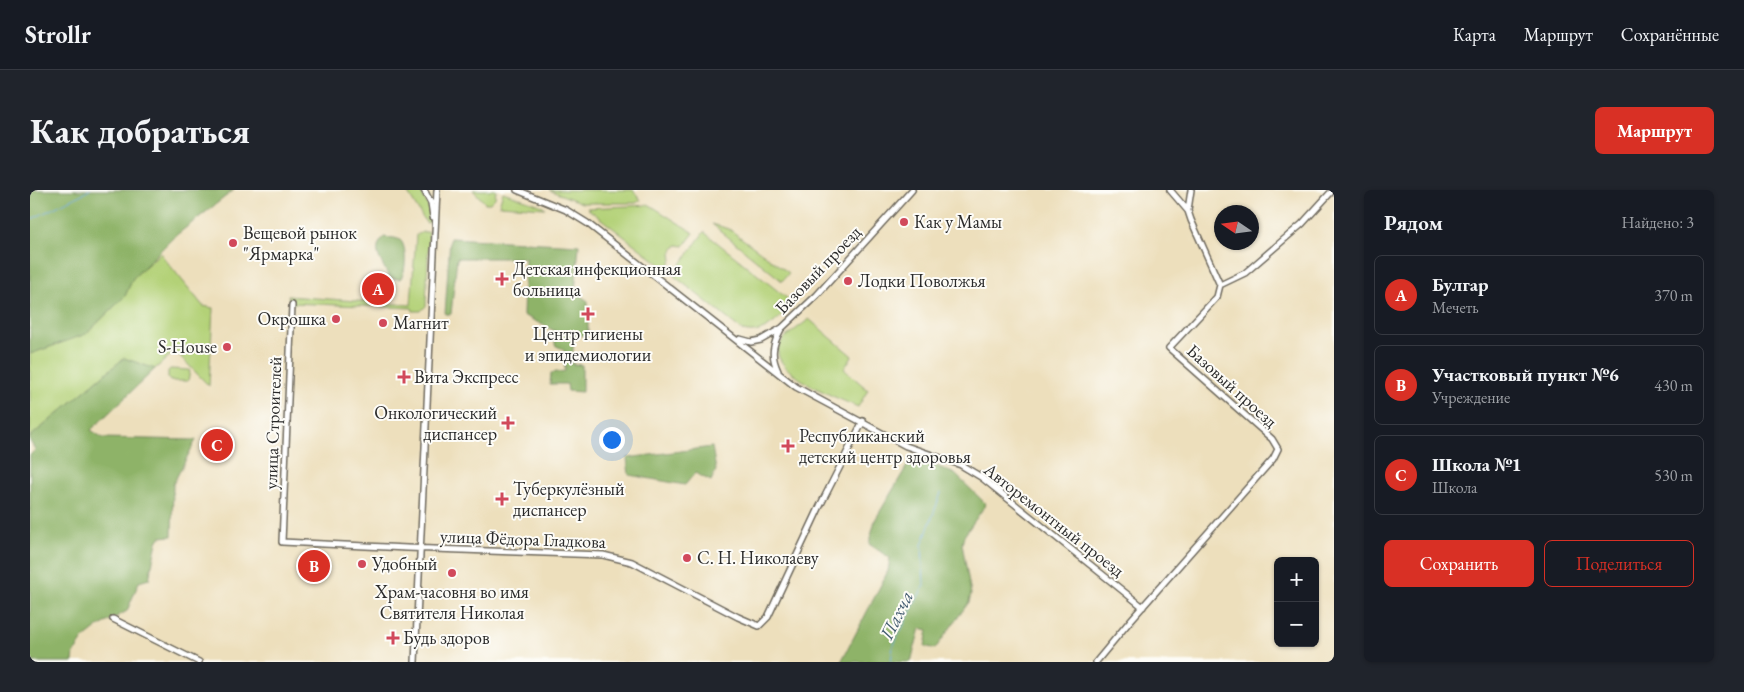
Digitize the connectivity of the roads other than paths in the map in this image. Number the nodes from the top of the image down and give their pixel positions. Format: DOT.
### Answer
graph roads {
  1 [pos="424,190"];
  2 [pos="437,190"];
  3 [pos="517,190"];
  4 [pos="912,190"];
  5 [pos="1170,190"];
  6 [pos="1191,190"];
  7 [pos="1333,190"];
  8 [pos="1188,211"];
  9 [pos="434,228"];
  10 [pos="1220,286"];
  11 [pos="292,305"];
  12 [pos="782,328"];
  13 [pos="730,334"];
  14 [pos="780,373"];
  15 [pos="863,422"];
  16 [pos="282,542"];
  17 [pos="420,549"];
  18 [pos="1143,607"];
  19 [pos="113,619"];
  20 [pos="199,662"];
  21 [pos="415,662"];
  22 [pos="1096,662"];
  1 -- 9 [label="street, улица Фёдора Гладкова"];
  2 -- 9 [label="street, улица Фёдора Гладкова"];
  3 -- 13 [label="street, Авторемонтный проезд"];
  4 -- 12 [label="street, Базовый проезд"];
  5 -- 8 [label="street"];
  6 -- 8 [label="street"];
  7 -- 10 [label="street"];
  8 -- 10 [label="street"];
  9 -- 17 [label="street, улица Фёдора Гладкова"];
  10 -- 18 [label="street, Базовый проезд"];
  11 -- 16 [label="street, улица Строителей"];
  12 -- 13 [label="street, Базовый проезд"];
  12 -- 14 [label="street"];
  13 -- 14 [label="street, Авторемонтный проезд"];
  14 -- 15 [label="street, Авторемонтный проезд"];
  15 -- 17 [label="street, улица Фёдора Гладкова"];
  15 -- 18 [label="street, Авторемонтный проезд"];
  16 -- 17 [label="street, улица Фёдора Гладкова"];
  17 -- 21 [label="street, улица Фёдора Гладкова"];
  18 -- 22 [label="street, Базовый проезд"];
  19 -- 20 [label="street"];
}
